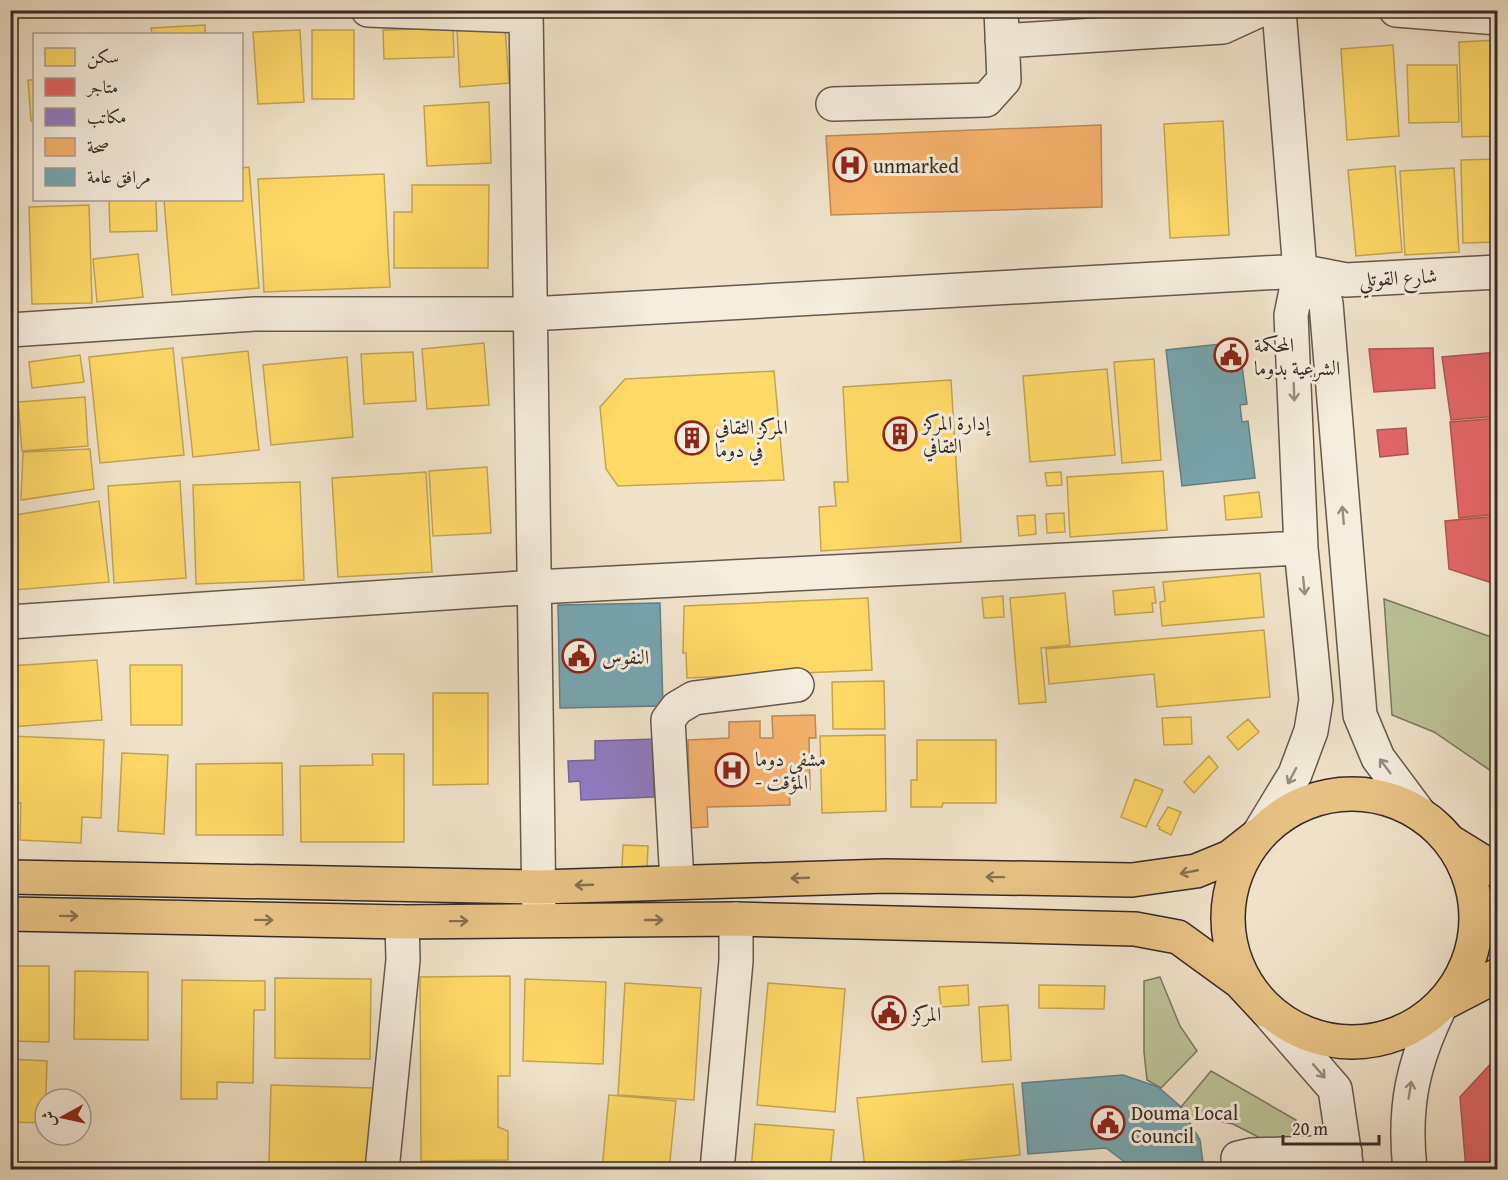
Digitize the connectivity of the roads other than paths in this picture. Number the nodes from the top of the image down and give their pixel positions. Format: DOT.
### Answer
graph roads {
  1 [pos="368,10"];
  2 [pos="1260,10"];
  3 [pos="1279,10"];
  4 [pos="1396,10"];
  5 [pos="526,13"];
  6 [pos="1497,18"];
  7 [pos="1002,26"];
  8 [pos="833,104"];
  9 [pos="1300,271"];
  10 [pos="1497,272"];
  11 [pos="530,314"];
  12 [pos="10,330"];
  13 [pos="1300,548"];
  14 [pos="536,587"];
  15 [pos="10,622"];
  16 [pos="797,685"];
  17 [pos="1419,813"];
  18 [pos="1258,835"];
  19 [pos="1450,842"];
  20 [pos="1497,871"];
  21 [pos="885,876"];
  22 [pos="10,877"];
  23 [pos="677,882"];
  24 [pos="541,887"];
  25 [pos="10,915"];
  26 [pos="539,920"];
  27 [pos="736,920"];
  28 [pos="402,922"];
  29 [pos="892,925"];
  30 [pos="1497,975"];
  31 [pos="1441,1005"];
  32 [pos="1267,1011"];
  33 [pos="1346,1161"];
  34 [pos="382,1170"];
  35 [pos="717,1170"];
  36 [pos="1239,1170"];
  37 [pos="1410,1170"];
  1 -- 5 [label="street"];
  2 -- 7 [label="street"];
  3 -- 9 [label="street"];
  4 -- 6 [label="street"];
  5 -- 11 [label="street"];
  7 -- 8 [label="street"];
  9 -- 10 [label="street, شارع القوتلي"];
  9 -- 11 [label="street, شارع القوتلي"];
  9 -- 13 [label="street, one-way"];
  17 -- 9 [label="street, one-way"];
  11 -- 12 [label="street, شارع القوتلي"];
  11 -- 14 [label="street"];
  13 -- 14 [label="street"];
  13 -- 18 [label="street, one-way"];
  14 -- 15 [label="street"];
  14 -- 24 [label="street"];
  16 -- 23 [label="street"];
  17 -- 18 [label="main road"];
  17 -- 19 [label="main road"];
  18 -- 21 [label="main road, one-way"];
  18 -- 32 [label="main road"];
  19 -- 20 [label="main road"];
  19 -- 31 [label="main road"];
  21 -- 23 [label="main road, one-way"];
  21 -- 29 [label="main road"];
  22 -- 24 [label="main road"];
  23 -- 24 [label="main road, one-way"];
  24 -- 26 [label="street"];
  25 -- 28 [label="main road, one-way"];
  26 -- 27 [label="main road, one-way"];
  28 -- 26 [label="main road, one-way"];
  27 -- 29 [label="main road"];
  27 -- 35 [label="street"];
  28 -- 34 [label="street"];
  29 -- 32 [label="main road"];
  30 -- 31 [label="main road"];
  31 -- 32 [label="main road"];
  37 -- 31 [label="street, one-way"];
  32 -- 33 [label="street, one-way"];
  33 -- 36 [label="street"];
}
